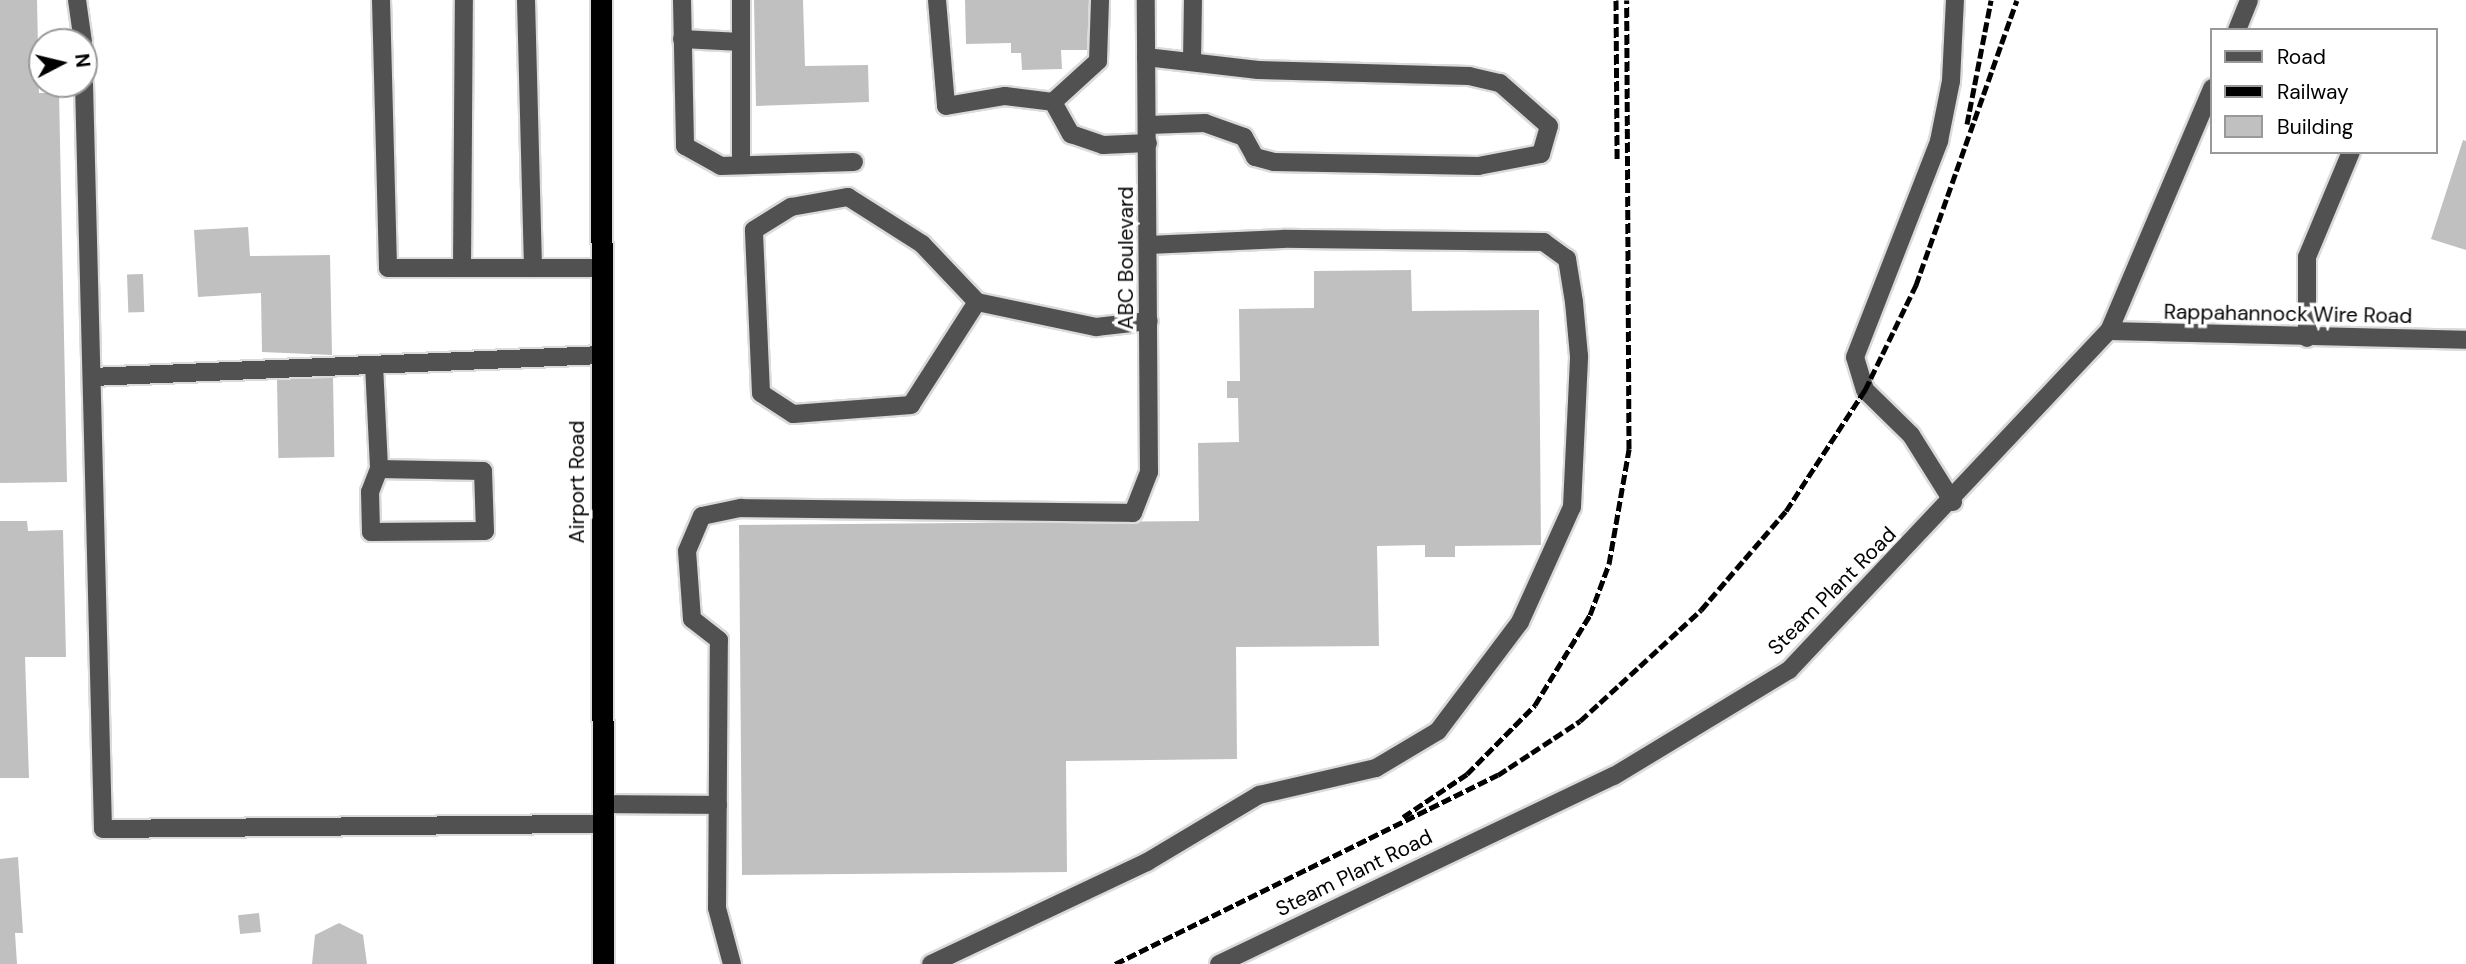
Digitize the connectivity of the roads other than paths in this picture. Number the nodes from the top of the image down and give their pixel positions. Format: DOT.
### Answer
graph roads {
  1 [pos="77,0"];
  2 [pos="381,0"];
  3 [pos="464,0"];
  4 [pos="526,0"];
  5 [pos="601,0"];
  6 [pos="682,0"];
  7 [pos="741,0"];
  8 [pos="937,0"];
  9 [pos="1100,0"];
  10 [pos="1146,0"];
  11 [pos="1193,0"];
  12 [pos="1955,0"];
  13 [pos="2249,0"];
  14 [pos="81,28"];
  15 [pos="2238,28"];
  16 [pos="682,39"];
  17 [pos="741,42"];
  18 [pos="1146,57"];
  19 [pos="1192,62"];
  20 [pos="2210,93"];
  21 [pos="84,98"];
  22 [pos="1053,102"];
  23 [pos="1148,134"];
  24 [pos="2350,154"];
  25 [pos="854,162"];
  26 [pos="741,165"];
  27 [pos="1148,246"];
  28 [pos="462,268"];
  29 [pos="533,268"];
  30 [pos="601,268"];
  31 [pos="977,302"];
  32 [pos="1149,321"];
  33 [pos="2109,331"];
  34 [pos="2307,338"];
  35 [pos="2466,340"];
  36 [pos="601,355"];
  37 [pos="374,365"];
  38 [pos="92,377"];
  39 [pos="379,469"];
  40 [pos="1953,502"];
  41 [pos="718,805"];
  42 [pos="602,814"];
  43 [pos="603,964"];
  44 [pos="732,964"];
  45 [pos="931,964"];
  46 [pos="1219,964"];
  1 -- 14 [label="street"];
  2 -- 28 [label="street"];
  3 -- 28 [label="street"];
  4 -- 29 [label="street"];
  5 -- 30 [label="highway, Airport Road"];
  6 -- 16 [label="street"];
  7 -- 17 [label="street"];
  8 -- 22 [label="street"];
  9 -- 22 [label="street"];
  10 -- 18 [label="street, ABC Boulevard"];
  11 -- 19 [label="street"];
  12 -- 40 [label="street"];
  13 -- 15 [label="street"];
  16 -- 17 [label="street"];
  16 -- 26 [label="street"];
  17 -- 26 [label="street"];
  18 -- 19 [label="street"];
  18 -- 23 [label="street, ABC Boulevard"];
  19 -- 23 [label="street"];
  20 -- 33 [label="street, Steam Plant Road"];
  21 -- 38 [label="street"];
  22 -- 23 [label="street"];
  23 -- 27 [label="street, ABC Boulevard"];
  24 -- 34 [label="street"];
  25 -- 26 [label="street"];
  27 -- 32 [label="street, ABC Boulevard"];
  27 -- 45 [label="street"];
  28 -- 29 [label="street"];
  29 -- 30 [label="street"];
  30 -- 36 [label="highway, Airport Road"];
  31 -- 31 [label="street"];
  31 -- 32 [label="street"];
  32 -- 41 [label="street, ABC Boulevard"];
  33 -- 34 [label="street, Rappahannock Wire Road"];
  33 -- 40 [label="street, Steam Plant Road"];
  34 -- 35 [label="street, Rappahannock Wire Road"];
  36 -- 37 [label="street"];
  36 -- 42 [label="highway, Airport Road"];
  37 -- 38 [label="street"];
  37 -- 39 [label="street"];
  38 -- 42 [label="street"];
  39 -- 39 [label="street"];
  40 -- 46 [label="street, Steam Plant Road"];
  41 -- 42 [label="street"];
  41 -- 44 [label="street"];
  42 -- 43 [label="highway, Airport Road"];
}
